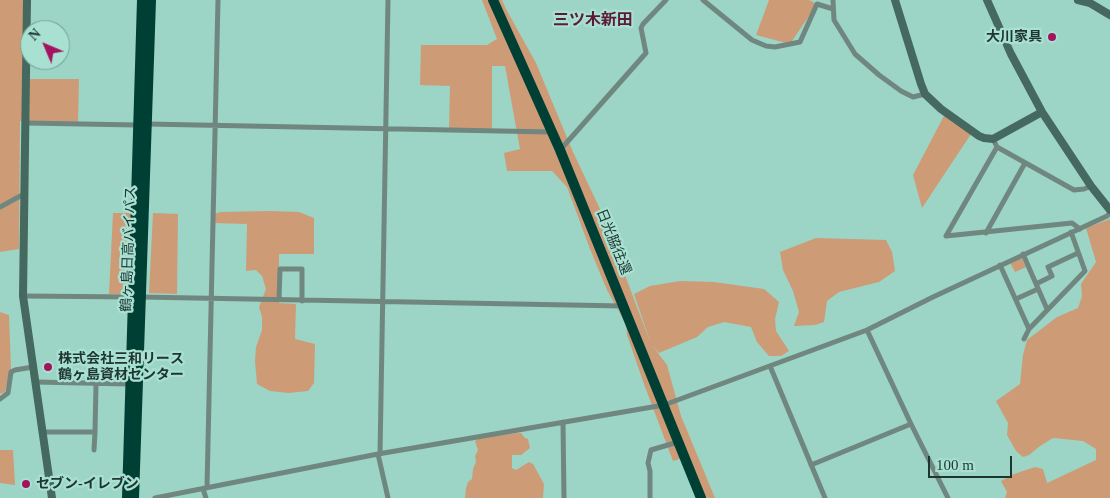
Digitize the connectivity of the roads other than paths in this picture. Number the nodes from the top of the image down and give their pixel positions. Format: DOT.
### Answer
graph roads {
  1 [pos="27,0"];
  2 [pos="142,0"];
  3 [pos="151,0"];
  4 [pos="218,0"];
  5 [pos="388,0"];
  6 [pos="493,0"];
  7 [pos="666,0"];
  8 [pos="703,0"];
  9 [pos="833,0"];
  10 [pos="895,0"];
  11 [pos="987,0"];
  12 [pos="1078,0"];
  13 [pos="833,9"];
  14 [pos="1110,15"];
  15 [pos="925,94"];
  16 [pos="1042,112"];
  17 [pos="26,123"];
  18 [pos="143,125"];
  19 [pos="214,126"];
  20 [pos="385,130"];
  21 [pos="552,132"];
  22 [pos="993,139"];
  23 [pos="997,147"];
  24 [pos="560,150"];
  25 [pos="1025,163"];
  26 [pos="1091,186"];
  27 [pos="24,194"];
  28 [pos="0,207"];
  29 [pos="1110,212"];
  30 [pos="1080,229"];
  31 [pos="986,232"];
  32 [pos="1071,232"];
  33 [pos="1078,253"];
  34 [pos="1023,254"];
  35 [pos="1000,265"];
  36 [pos="1037,287"];
  37 [pos="23,296"];
  38 [pos="137,297"];
  39 [pos="211,299"];
  40 [pos="1016,299"];
  41 [pos="279,300"];
  42 [pos="302,300"];
  43 [pos="382,302"];
  44 [pos="624,306"];
  45 [pos="1048,309"];
  46 [pos="1029,329"];
  47 [pos="868,330"];
  48 [pos="1024,339"];
  49 [pos="770,366"];
  50 [pos="33,368"];
  51 [pos="35,382"];
  52 [pos="96,384"];
  53 [pos="130,384"];
  54 [pos="0,399"];
  55 [pos="664,405"];
  56 [pos="563,422"];
  57 [pos="911,424"];
  58 [pos="43,432"];
  59 [pos="95,432"];
  60 [pos="679,442"];
  61 [pos="94,450"];
  62 [pos="379,454"];
  63 [pos="811,465"];
  64 [pos="205,488"];
  65 [pos="52,498"];
  66 [pos="127,498"];
  67 [pos="134,498"];
  68 [pos="155,498"];
  69 [pos="206,498"];
  70 [pos="388,498"];
  71 [pos="564,498"];
  72 [pos="650,498"];
  73 [pos="701,498"];
  74 [pos="825,498"];
  75 [pos="948,498"];
  1 -- 17 [label="street"];
  2 -- 18 [label="highway, 鶴ヶ島日高バイパス"];
  3 -- 18 [label="highway, 鶴ヶ島日高バイパス"];
  4 -- 19 [label="street"];
  5 -- 20 [label="street"];
  6 -- 21 [label="highway, 日光脇往還"];
  7 -- 24 [label="street"];
  8 -- 13 [label="street"];
  9 -- 13 [label="street"];
  10 -- 15 [label="street"];
  11 -- 16 [label="street"];
  12 -- 14 [label="street"];
  13 -- 15 [label="street"];
  15 -- 22 [label="street"];
  16 -- 22 [label="street"];
  16 -- 26 [label="street"];
  17 -- 18 [label="street"];
  17 -- 27 [label="street"];
  18 -- 19 [label="street"];
  18 -- 38 [label="highway, 鶴ヶ島日高バイパス"];
  19 -- 20 [label="street"];
  19 -- 39 [label="street"];
  20 -- 21 [label="street"];
  20 -- 43 [label="street"];
  21 -- 24 [label="highway, 日光脇往還"];
  22 -- 23 [label="street"];
  23 -- 25 [label="street"];
  23 -- 31 [label="street"];
  24 -- 44 [label="highway, 日光脇往還"];
  25 -- 26 [label="street"];
  25 -- 31 [label="street"];
  26 -- 29 [label="street"];
  27 -- 28 [label="street"];
  27 -- 37 [label="street"];
  29 -- 30 [label="street"];
  30 -- 31 [label="street"];
  30 -- 32 [label="street"];
  32 -- 33 [label="street"];
  32 -- 34 [label="street"];
  33 -- 36 [label="street"];
  33 -- 45 [label="street"];
  34 -- 35 [label="street"];
  34 -- 36 [label="street"];
  35 -- 40 [label="street"];
  35 -- 47 [label="street"];
  36 -- 40 [label="street"];
  36 -- 45 [label="street"];
  37 -- 38 [label="street"];
  37 -- 50 [label="street"];
  38 -- 39 [label="street"];
  38 -- 53 [label="highway, 鶴ヶ島日高バイパス"];
  38 -- 67 [label="highway, 鶴ヶ島日高バイパス"];
  39 -- 41 [label="street"];
  39 -- 64 [label="street"];
  40 -- 46 [label="street"];
  41 -- 42 [label="street"];
  41 -- 42 [label="street"];
  42 -- 43 [label="street"];
  43 -- 44 [label="street"];
  43 -- 62 [label="street"];
  44 -- 55 [label="highway, 日光脇往還"];
  45 -- 46 [label="street"];
  46 -- 48 [label="street"];
  47 -- 49 [label="street"];
  47 -- 57 [label="street"];
  49 -- 55 [label="street"];
  49 -- 63 [label="street"];
  50 -- 51 [label="street"];
  50 -- 54 [label="street"];
  51 -- 52 [label="street"];
  51 -- 58 [label="street"];
  52 -- 53 [label="street"];
  52 -- 59 [label="street"];
  53 -- 66 [label="highway, 鶴ヶ島日高バイパス"];
  55 -- 56 [label="street"];
  55 -- 60 [label="highway, 日光脇往還"];
  56 -- 62 [label="street"];
  56 -- 71 [label="street"];
  57 -- 63 [label="street"];
  57 -- 75 [label="street"];
  58 -- 59 [label="street"];
  58 -- 65 [label="street"];
  59 -- 61 [label="street"];
  60 -- 72 [label="street"];
  60 -- 73 [label="highway, 日光脇往還"];
  62 -- 64 [label="street"];
  62 -- 70 [label="street"];
  63 -- 74 [label="street"];
  64 -- 68 [label="street"];
  64 -- 69 [label="street"];
}
